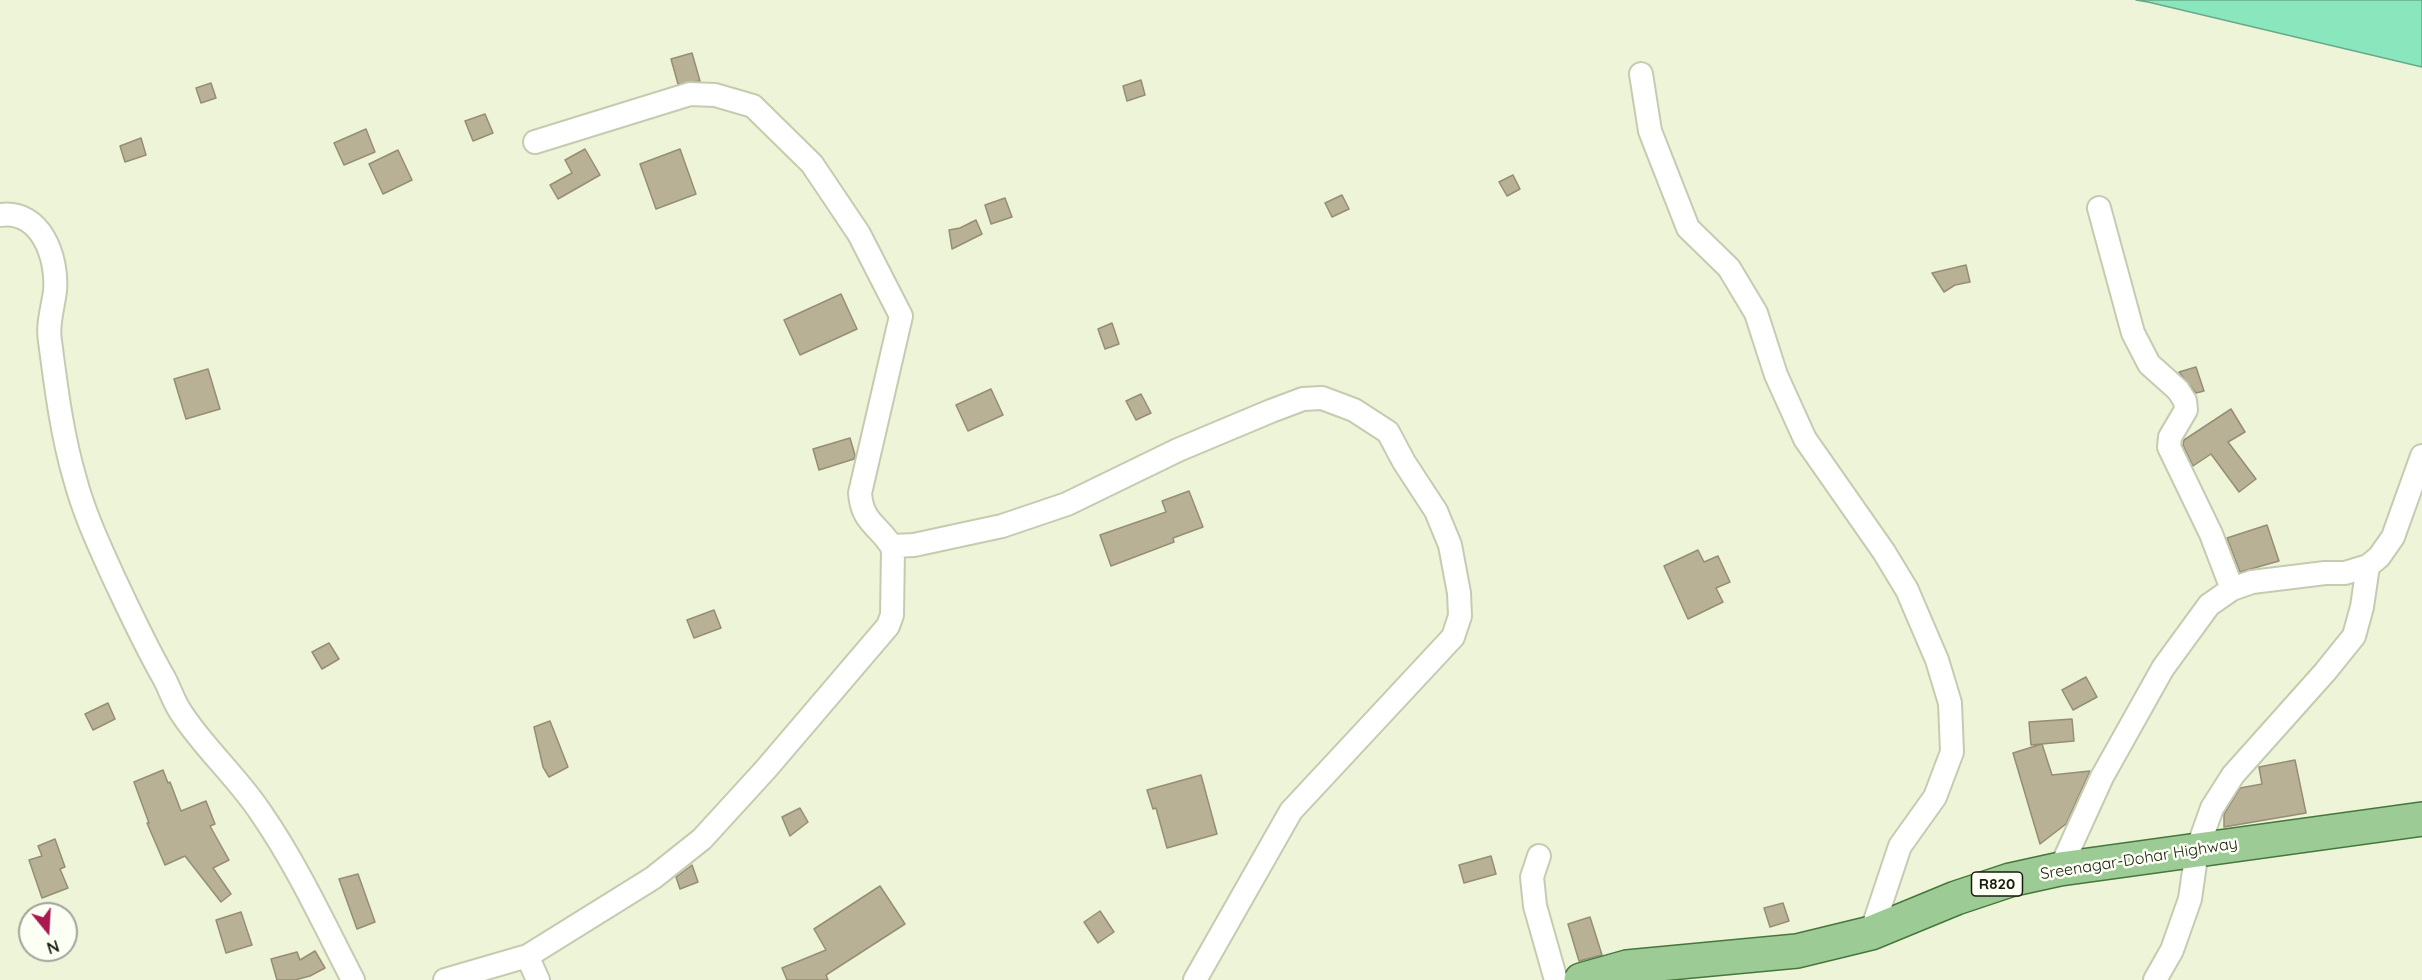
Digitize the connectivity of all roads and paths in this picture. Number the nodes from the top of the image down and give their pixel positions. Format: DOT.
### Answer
graph roads {
  1 [pos="1641,74"];
  2 [pos="535,142"];
  3 [pos="2099,208"];
  4 [pos="0,215"];
  5 [pos="2422,456"];
  6 [pos="893,546"];
  7 [pos="2368,566"];
  8 [pos="2232,589"];
  9 [pos="2422,819"];
  10 [pos="2197,850"];
  11 [pos="1539,856"];
  12 [pos="2060,869"];
  13 [pos="1871,933"];
  14 [pos="526,957"];
  15 [pos="353,980"];
  16 [pos="445,980"];
  17 [pos="538,980"];
  18 [pos="1195,980"];
  19 [pos="1556,980"];
  20 [pos="1581,980"];
  21 [pos="2155,980"];
  1 -- 13 [label="street"];
  2 -- 6 [label="street"];
  3 -- 8 [label="street"];
  4 -- 15 [label="street"];
  5 -- 7 [label="street"];
  6 -- 14 [label="street"];
  6 -- 18 [label="street"];
  7 -- 8 [label="street"];
  7 -- 10 [label="street"];
  8 -- 12 [label="street"];
  9 -- 10 [label="main road, Sreenagar-Dohar Highway / R820"];
  10 -- 12 [label="main road, Sreenagar-Dohar Highway / R820"];
  10 -- 21 [label="street"];
  11 -- 19 [label="street"];
  12 -- 13 [label="main road, Sreenagar-Dohar Highway / R820"];
  13 -- 20 [label="main road, Sreenagar-Dohar Highway / R820"];
  14 -- 16 [label="street"];
  14 -- 17 [label="street"];
}
